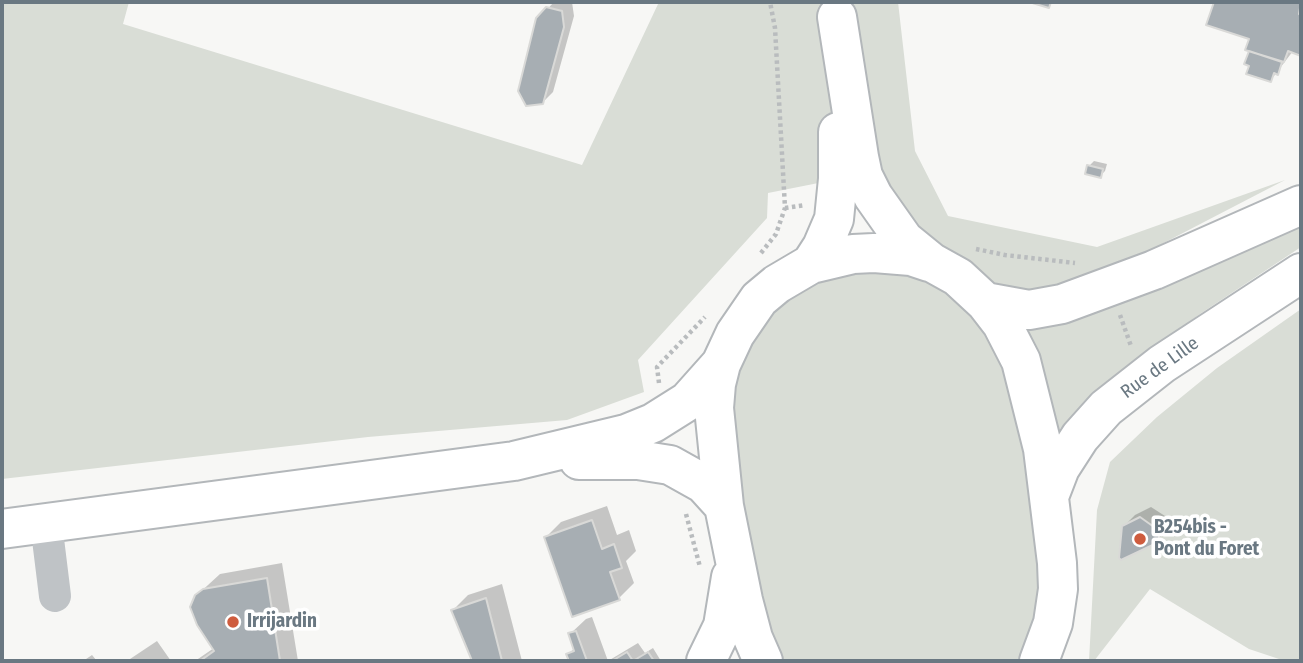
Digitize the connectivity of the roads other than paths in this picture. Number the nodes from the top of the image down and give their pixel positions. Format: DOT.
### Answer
graph roads {
  1 [pos="836,9"];
  2 [pos="1301,205"];
  3 [pos="931,262"];
  4 [pos="811,264"];
  5 [pos="1301,272"];
  6 [pos="985,302"];
  7 [pos="721,364"];
  8 [pos="514,461"];
  9 [pos="1050,494"];
  10 [pos="724,506"];
  11 [pos="46,523"];
  12 [pos="2,529"];
  13 [pos="732,548"];
  14 [pos="55,596"];
  15 [pos="706,661"];
  16 [pos="763,661"];
  17 [pos="1039,661"];
  1 -- 3 [label="main road"];
  1 -- 4 [label="main road"];
  2 -- 6 [label="main road"];
  3 -- 4 [label="main road"];
  3 -- 6 [label="main road"];
  4 -- 7 [label="main road"];
  5 -- 9 [label="main road, Rue de Lille"];
  6 -- 9 [label="main road"];
  7 -- 8 [label="main road"];
  7 -- 10 [label="main road"];
  8 -- 10 [label="main road"];
  8 -- 11 [label="main road"];
  9 -- 17 [label="main road"];
  10 -- 13 [label="main road"];
  11 -- 12 [label="main road"];
  11 -- 14 [label="lane"];
  13 -- 15 [label="main road"];
  13 -- 16 [label="main road"];
}
